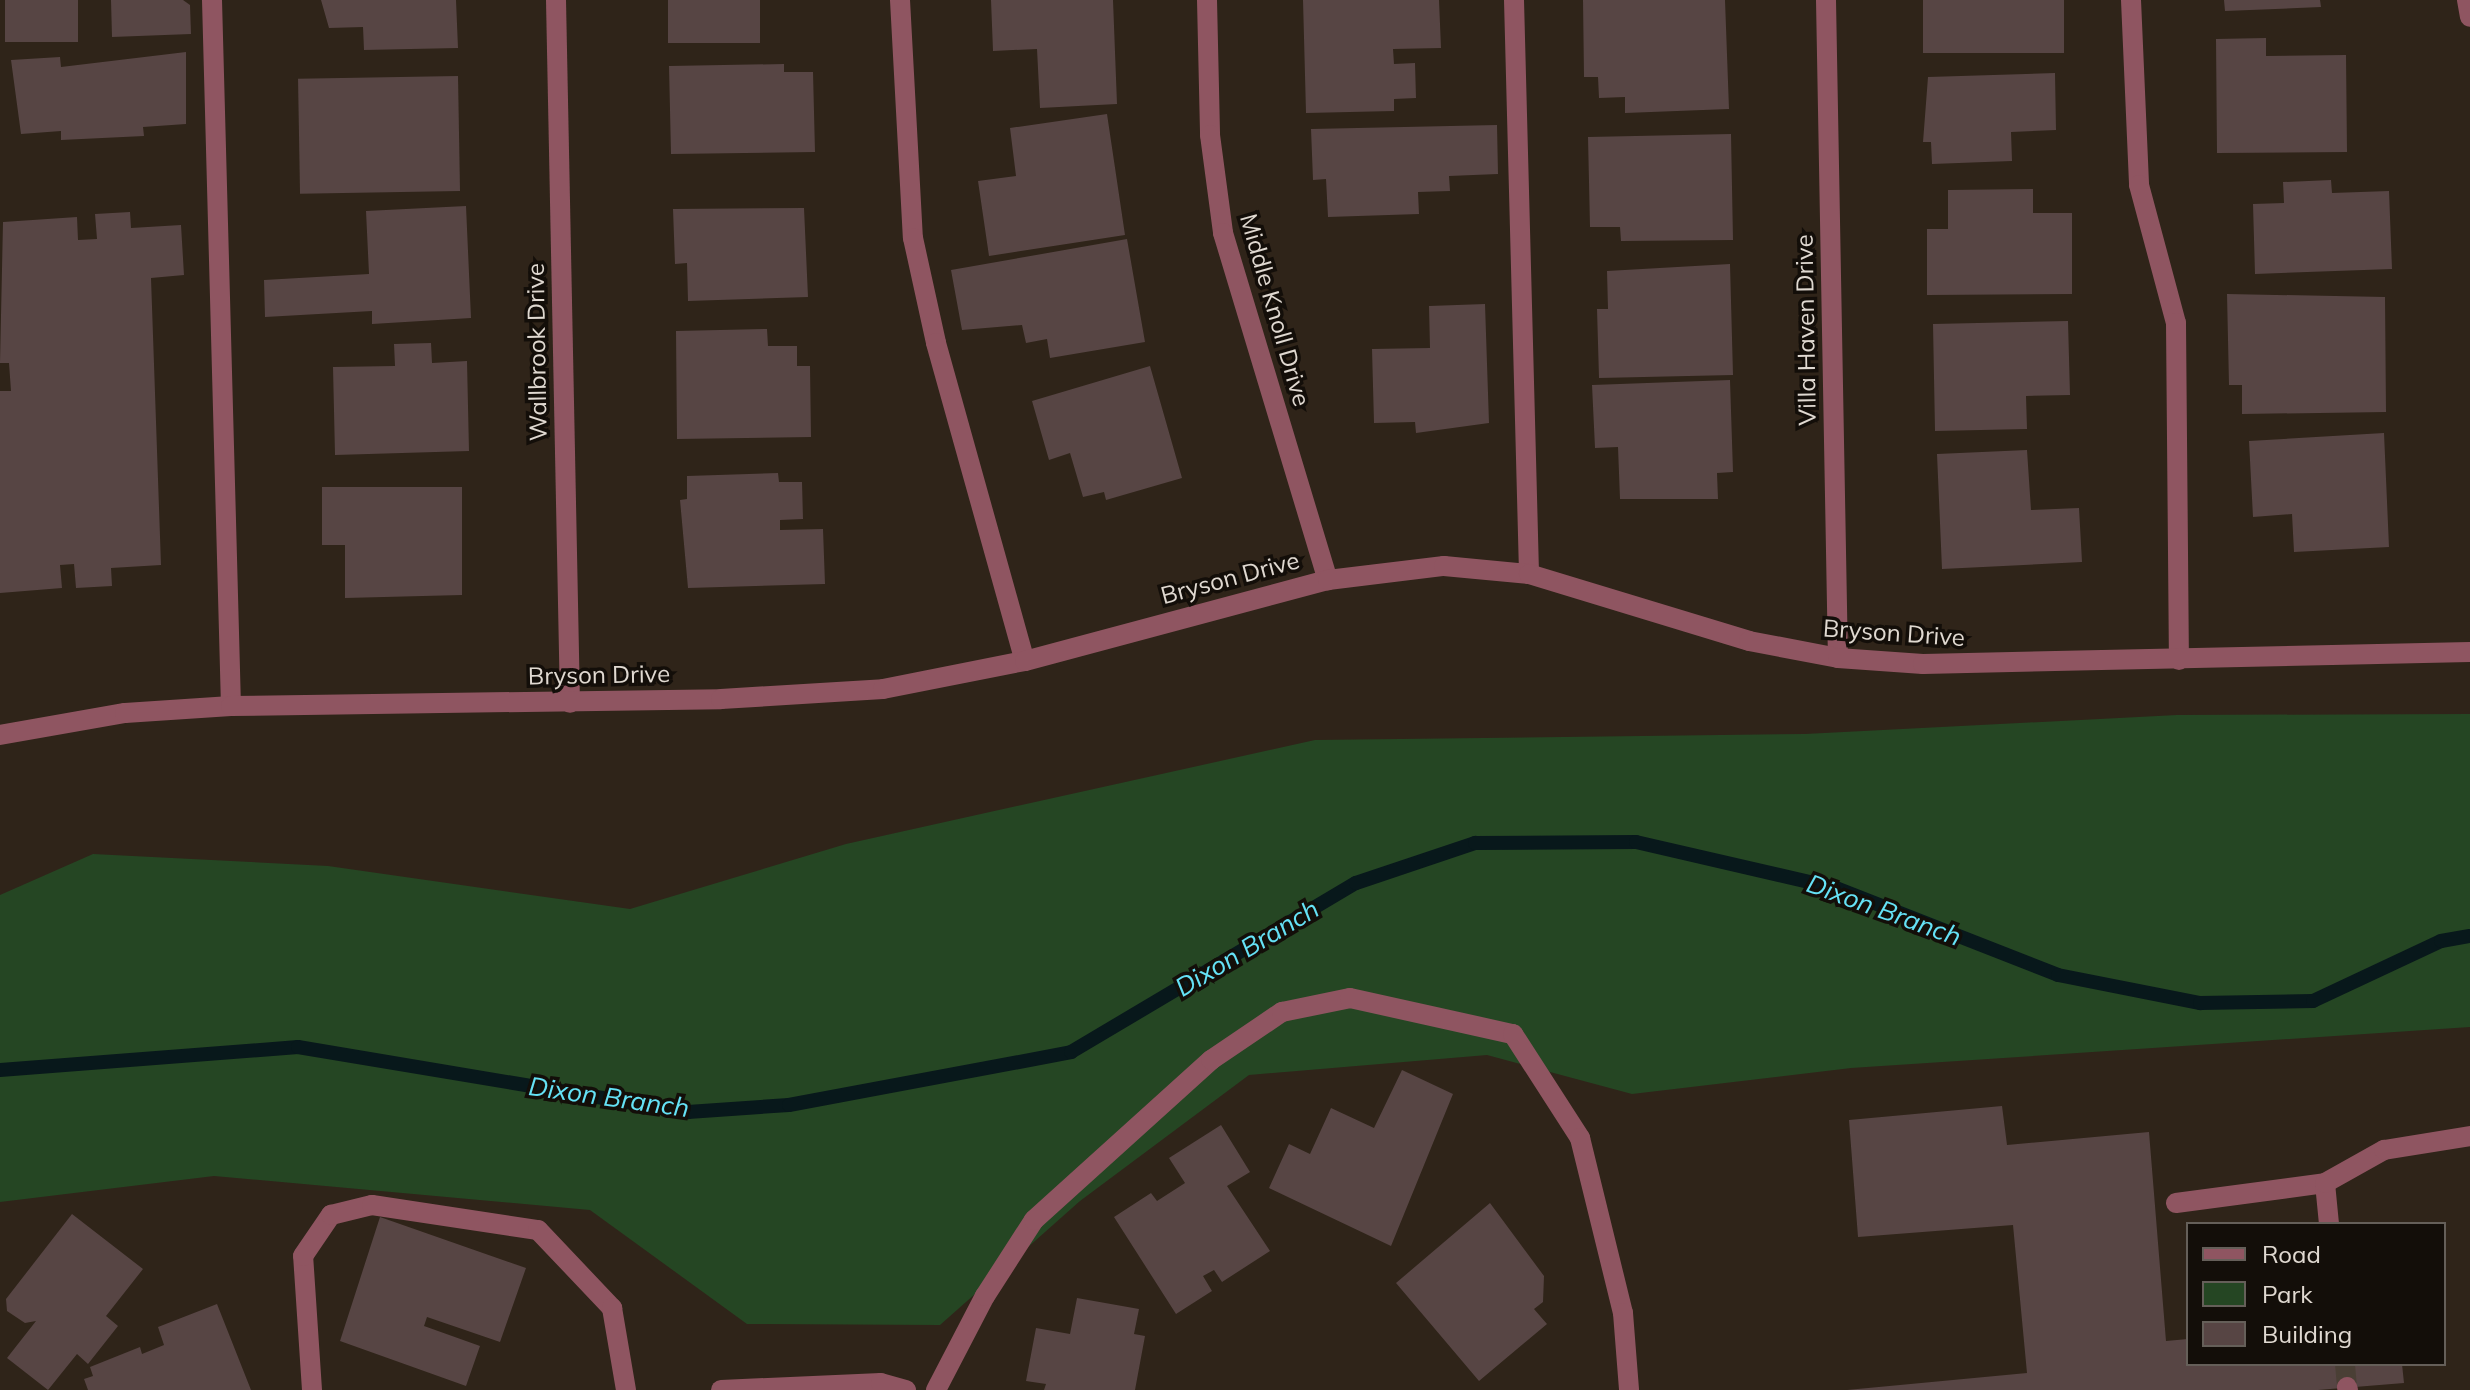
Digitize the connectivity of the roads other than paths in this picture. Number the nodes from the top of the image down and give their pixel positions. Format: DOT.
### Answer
graph roads {
  1 [pos="212,0"];
  2 [pos="556,0"];
  3 [pos="900,0"];
  4 [pos="1207,0"];
  5 [pos="1514,0"];
  6 [pos="1826,0"];
  7 [pos="2131,0"];
  8 [pos="2467,0"];
  9 [pos="2470,17"];
  10 [pos="1529,574"];
  11 [pos="1328,580"];
  12 [pos="2470,652"];
  13 [pos="1838,658"];
  14 [pos="2179,660"];
  15 [pos="1025,661"];
  16 [pos="570,703"];
  17 [pos="231,706"];
  18 [pos="0,735"];
  19 [pos="2470,1136"];
  20 [pos="2325,1183"];
  21 [pos="2176,1203"];
  22 [pos="2329,1222"];
  23 [pos="312,1390"];
  24 [pos="626,1390"];
  25 [pos="721,1390"];
  26 [pos="906,1390"];
  27 [pos="936,1390"];
  28 [pos="1629,1390"];
  1 -- 17 [label="street"];
  2 -- 16 [label="street, Wallbrook Drive"];
  3 -- 15 [label="street"];
  4 -- 11 [label="street, Middle Knoll Drive"];
  5 -- 10 [label="street"];
  6 -- 13 [label="street, Villa Haven Drive"];
  7 -- 14 [label="street"];
  8 -- 9 [label="street"];
  10 -- 11 [label="street, Bryson Drive"];
  10 -- 13 [label="street, Bryson Drive"];
  11 -- 15 [label="street, Bryson Drive"];
  12 -- 14 [label="street, Bryson Drive"];
  13 -- 14 [label="street, Bryson Drive"];
  15 -- 16 [label="street, Bryson Drive"];
  16 -- 17 [label="street, Bryson Drive"];
  17 -- 18 [label="street, Bryson Drive"];
  19 -- 20 [label="street"];
  20 -- 21 [label="street"];
  20 -- 22 [label="street"];
  23 -- 24 [label="street"];
  25 -- 26 [label="street"];
  27 -- 28 [label="street"];
}
